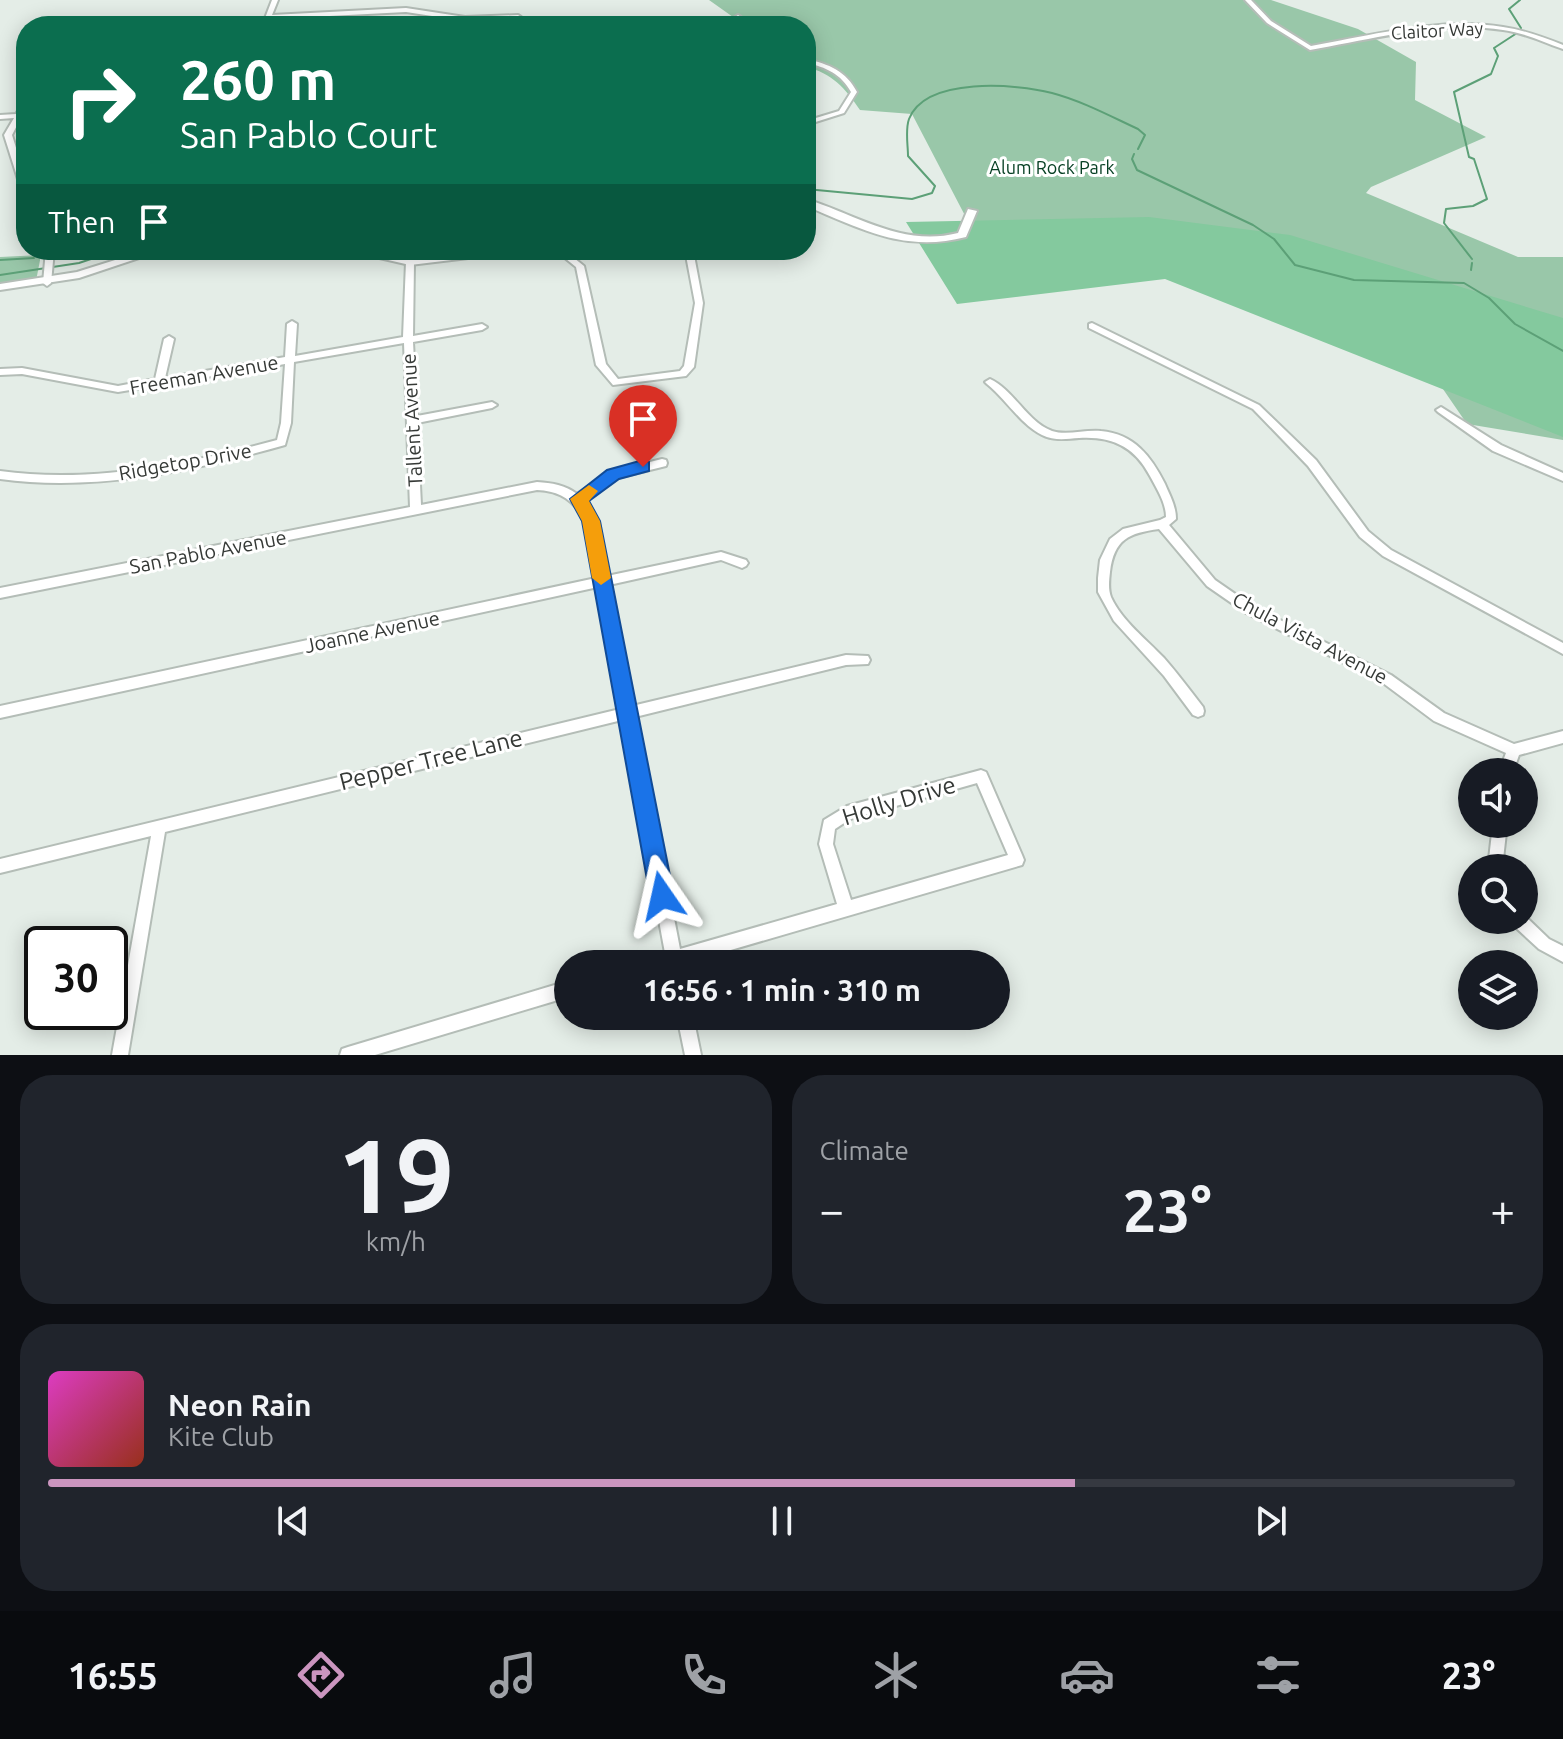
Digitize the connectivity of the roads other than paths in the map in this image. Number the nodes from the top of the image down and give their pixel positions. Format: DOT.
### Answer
graph roads {
  1 [pos="1248,0"];
  2 [pos="294,16"];
  3 [pos="450,16"];
  4 [pos="1563,47"];
  5 [pos="816,64"];
  6 [pos="0,117"];
  7 [pos="16,118"];
  8 [pos="816,120"];
  9 [pos="16,160"];
  10 [pos="816,206"];
  11 [pos="972,211"];
  12 [pos="50,260"];
  13 [pos="111,260"];
  14 [pos="401,260"];
  15 [pos="427,260"];
  16 [pos="572,260"];
  17 [pos="691,260"];
  18 [pos="410,262"];
  19 [pos="49,273"];
  20 [pos="0,287"];
  21 [pos="292,324"];
  22 [pos="1092,326"];
  23 [pos="482,327"];
  24 [pos="169,339"];
  25 [pos="408,339"];
  26 [pos="289,361"];
  27 [pos="0,372"];
  28 [pos="990,382"];
  29 [pos="159,383"];
  30 [pos="492,405"];
  31 [pos="1441,410"];
  32 [pos="412,420"];
  33 [pos="662,463"];
  34 [pos="1563,477"];
  35 [pos="2,479"];
  36 [pos="578,499"];
  37 [pos="416,510"];
  38 [pos="1162,524"];
  39 [pos="742,563"];
  40 [pos="602,583"];
  41 [pos="0,593"];
  42 [pos="1563,649"];
  43 [pos="864,660"];
  44 [pos="1198,711"];
  45 [pos="0,712"];
  46 [pos="626,713"];
  47 [pos="1563,737"];
  48 [pos="1514,750"];
  49 [pos="1511,758"];
  50 [pos="159,828"];
  51 [pos="0,866"];
  52 [pos="846,909"];
  53 [pos="1533,934"];
  54 [pos="672,950"];
  55 [pos="710,950"];
  56 [pos="1563,954"];
  57 [pos="554,993"];
  58 [pos="688,1030"];
  59 [pos="120,1055"];
  60 [pos="348,1055"];
  61 [pos="693,1055"];
  1 -- 4 [label="street, Claitor Way"];
  2 -- 3 [label="street"];
  5 -- 8 [label="street"];
  6 -- 7 [label="street"];
  7 -- 9 [label="street"];
  10 -- 11 [label="street"];
  12 -- 19 [label="street"];
  13 -- 19 [label="street"];
  14 -- 18 [label="street"];
  15 -- 18 [label="street"];
  16 -- 17 [label="street"];
  18 -- 25 [label="street, Tallent Avenue"];
  19 -- 20 [label="street"];
  21 -- 26 [label="street"];
  22 -- 42 [label="street"];
  23 -- 25 [label="street, Freeman Avenue"];
  24 -- 29 [label="street"];
  25 -- 26 [label="street, Freeman Avenue"];
  25 -- 32 [label="street, Tallent Avenue"];
  26 -- 29 [label="street, Freeman Avenue"];
  26 -- 35 [label="street, Ridgetop Drive"];
  27 -- 29 [label="street, Freeman Avenue"];
  28 -- 38 [label="street"];
  30 -- 32 [label="street"];
  31 -- 34 [label="street"];
  32 -- 37 [label="street, Tallent Avenue"];
  33 -- 36 [label="street"];
  36 -- 37 [label="street, Tallent Avenue"];
  36 -- 40 [label="street"];
  37 -- 41 [label="street, San Pablo Avenue"];
  38 -- 44 [label="street"];
  38 -- 48 [label="street, Chula Vista Avenue"];
  39 -- 40 [label="street, Joanne Avenue"];
  40 -- 45 [label="street, Joanne Avenue"];
  40 -- 46 [label="street"];
  43 -- 46 [label="street, Pepper Tree Lane"];
  46 -- 50 [label="street, Pepper Tree Lane"];
  46 -- 54 [label="street"];
  47 -- 48 [label="street"];
  48 -- 49 [label="street"];
  50 -- 51 [label="street, Pepper Tree Lane"];
  50 -- 59 [label="street"];
  52 -- 52 [label="street, Holly Drive"];
  52 -- 55 [label="street, Holly Drive"];
  53 -- 56 [label="street"];
  57 -- 60 [label="street"];
  58 -- 61 [label="street"];
}
